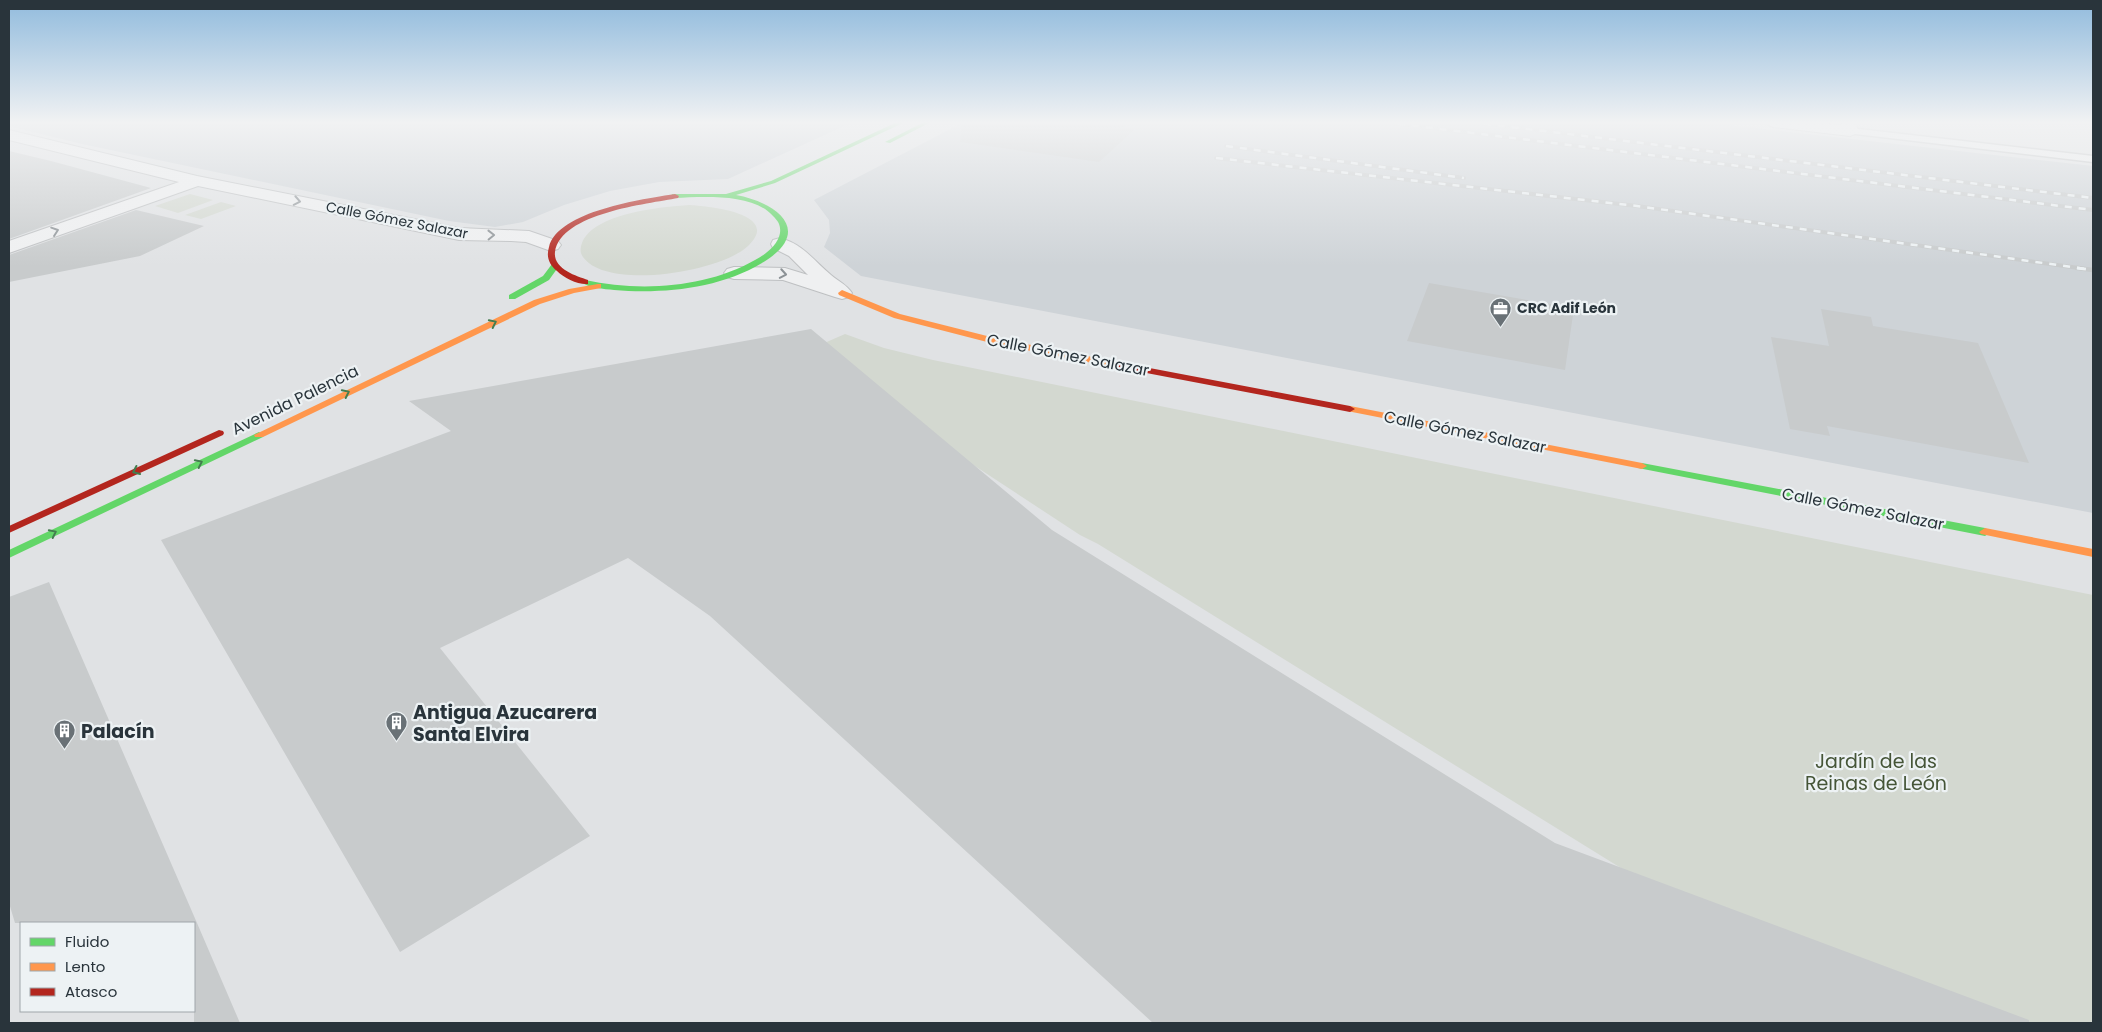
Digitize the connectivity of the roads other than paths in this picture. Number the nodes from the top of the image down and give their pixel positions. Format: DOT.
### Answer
graph roads {
  1 [pos="153,170"];
  2 [pos="798,170"];
  3 [pos="197,181"];
  4 [pos="726,196"];
  5 [pos="780,199"];
  6 [pos="771,209"];
  7 [pos="780,244"];
  8 [pos="551,245"];
  9 [pos="9,247"];
  10 [pos="555,266"];
  11 [pos="734,273"];
  12 [pos="598,286"];
  13 [pos="842,293"];
  14 [pos="500,303"];
  15 [pos="226,430"];
  16 [pos="9,530"];
  17 [pos="2093,553"];
  18 [pos="9,554"];
  1 -- 3 [label="street, Calle Gómez Salazar"];
  2 -- 4 [label="main road"];
  3 -- 8 [label="street, Calle Gómez Salazar, one-way"];
  9 -- 3 [label="street, one-way"];
  4 -- 6 [label="main road"];
  4 -- 8 [label="main road"];
  5 -- 6 [label="main road"];
  6 -- 7 [label="main road"];
  7 -- 11 [label="main road"];
  7 -- 13 [label="street, Calle Gómez Salazar"];
  8 -- 10 [label="main road"];
  10 -- 12 [label="main road"];
  10 -- 14 [label="main road"];
  11 -- 12 [label="main road"];
  11 -- 13 [label="street, Calle Gómez Salazar, one-way"];
  18 -- 12 [label="main road, Avenida Palencia, one-way"];
  13 -- 17 [label="main road, Calle Gómez Salazar"];
  15 -- 16 [label="main road, Avenida Palencia, one-way"];
}
